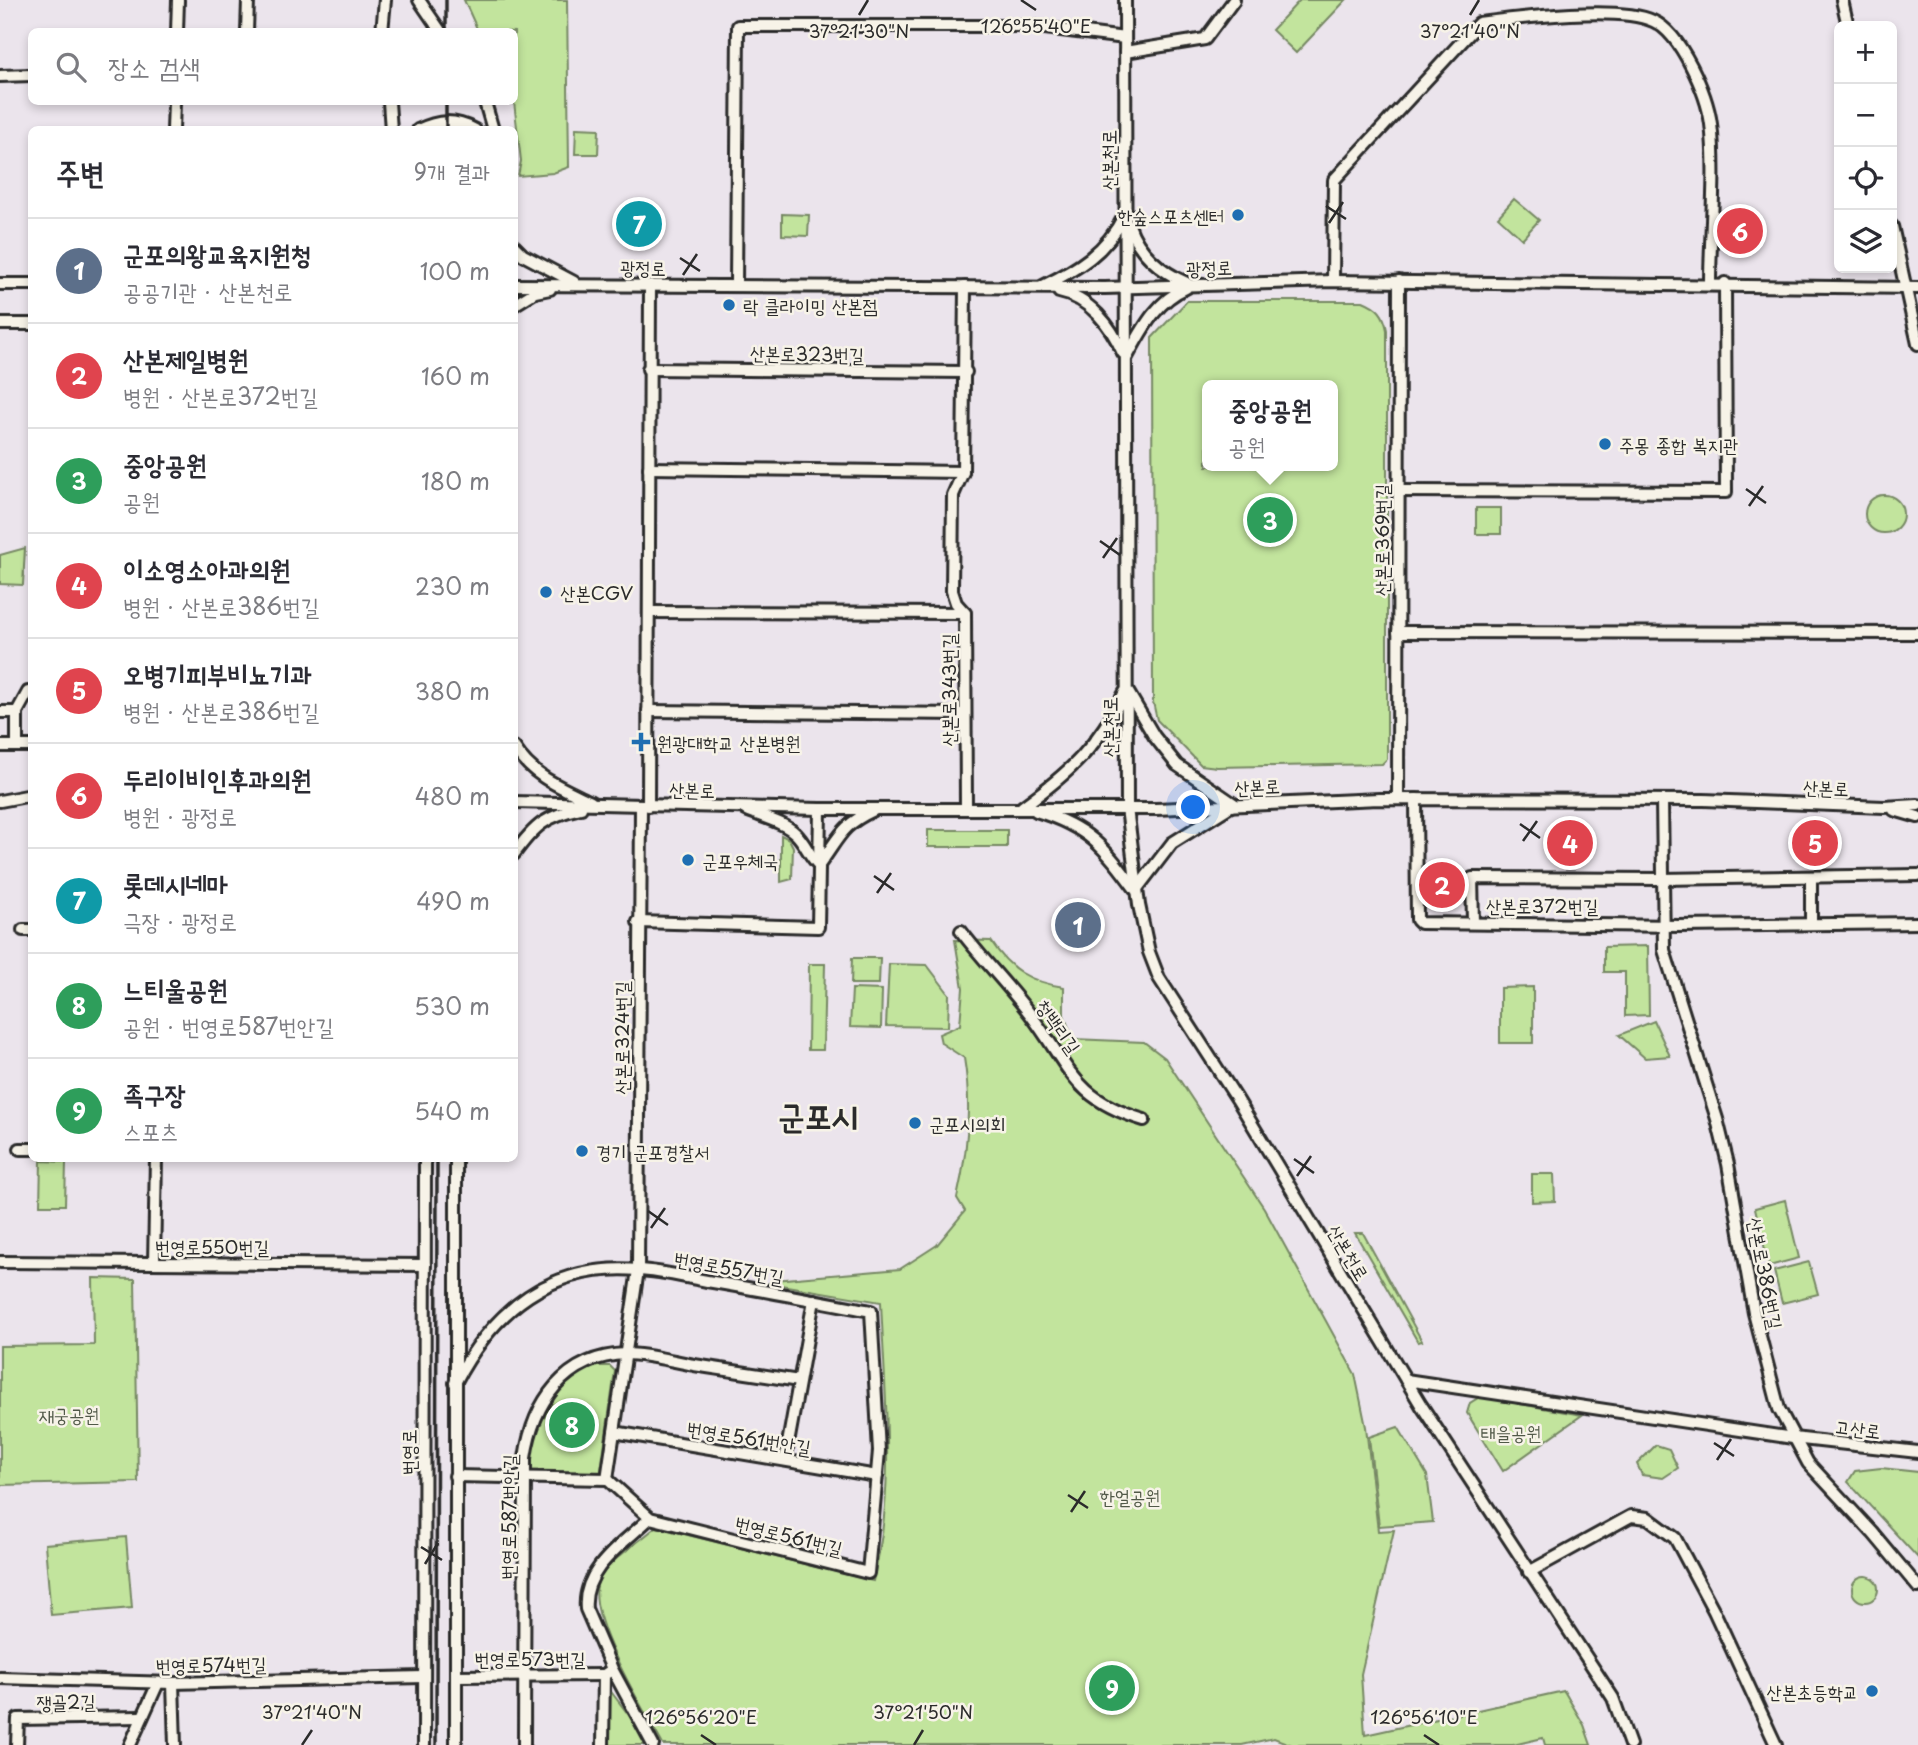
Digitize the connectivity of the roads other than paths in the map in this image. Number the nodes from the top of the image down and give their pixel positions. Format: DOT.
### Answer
graph roads {
  1 [pos="178,0"];
  2 [pos="248,0"];
  3 [pos="385,0"];
  4 [pos="419,0"];
  5 [pos="1125,0"];
  6 [pos="1234,0"];
  7 [pos="1842,0"];
  8 [pos="1847,21"];
  9 [pos="177,28"];
  10 [pos="247,28"];
  11 [pos="382,28"];
  12 [pos="438,28"];
  13 [pos="1125,38"];
  14 [pos="1125,52"];
  15 [pos="28,75"];
  16 [pos="0,76"];
  17 [pos="174,105"];
  18 [pos="389,105"];
  19 [pos="486,105"];
  20 [pos="173,126"];
  21 [pos="391,126"];
  22 [pos="425,126"];
  23 [pos="463,126"];
  24 [pos="492,126"];
  25 [pos="1125,214"];
  26 [pos="518,249"];
  27 [pos="1897,250"];
  28 [pos="1333,281"];
  29 [pos="1399,281"];
  30 [pos="1710,283"];
  31 [pos="1725,283"];
  32 [pos="0,284"];
  33 [pos="28,284"];
  34 [pos="576,284"];
  35 [pos="518,285"];
  36 [pos="650,285"];
  37 [pos="736,285"];
  38 [pos="1193,285"];
  39 [pos="1126,286"];
  40 [pos="965,287"];
  41 [pos="1039,287"];
  42 [pos="1905,288"];
  43 [pos="1918,288"];
  44 [pos="518,303"];
  45 [pos="0,324"];
  46 [pos="28,324"];
  47 [pos="1918,345"];
  48 [pos="1125,359"];
  49 [pos="648,369"];
  50 [pos="966,372"];
  51 [pos="649,468"];
  52 [pos="963,472"];
  53 [pos="1399,491"];
  54 [pos="649,612"];
  55 [pos="965,613"];
  56 [pos="1398,632"];
  57 [pos="1918,633"];
  58 [pos="1126,690"];
  59 [pos="28,692"];
  60 [pos="648,711"];
  61 [pos="0,712"];
  62 [pos="17,712"];
  63 [pos="965,714"];
  64 [pos="0,746"];
  65 [pos="17,746"];
  66 [pos="28,746"];
  67 [pos="518,753"];
  68 [pos="28,796"];
  69 [pos="1398,799"];
  70 [pos="1416,799"];
  71 [pos="1662,800"];
  72 [pos="0,801"];
  73 [pos="518,802"];
  74 [pos="597,804"];
  75 [pos="1234,804"];
  76 [pos="1918,805"];
  77 [pos="644,806"];
  78 [pos="740,807"];
  79 [pos="966,807"];
  80 [pos="1022,807"];
  81 [pos="1884,807"];
  82 [pos="878,808"];
  83 [pos="1127,808"];
  84 [pos="820,809"];
  85 [pos="1918,817"];
  86 [pos="518,850"];
  87 [pos="819,865"];
  88 [pos="1918,875"];
  89 [pos="1811,877"];
  90 [pos="1661,879"];
  91 [pos="1136,890"];
  92 [pos="638,922"];
  93 [pos="1473,922"];
  94 [pos="1918,923"];
  95 [pos="1664,924"];
  96 [pos="1811,924"];
  97 [pos="961,932"];
  98 [pos="1144,1120"];
  99 [pos="156,1162"];
  100 [pos="425,1162"];
  101 [pos="456,1162"];
  102 [pos="0,1262"];
  103 [pos="154,1263"];
  104 [pos="425,1265"];
  105 [pos="638,1270"];
  106 [pos="814,1300"];
  107 [pos="871,1311"];
  108 [pos="626,1354"];
  109 [pos="1406,1380"];
  110 [pos="799,1381"];
  111 [pos="455,1383"];
  112 [pos="614,1432"];
  113 [pos="1793,1438"];
  114 [pos="1918,1452"];
  115 [pos="785,1461"];
  116 [pos="455,1476"];
  117 [pos="877,1476"];
  118 [pos="524,1478"];
  119 [pos="607,1479"];
  120 [pos="650,1518"];
  121 [pos="1529,1572"];
  122 [pos="1918,1587"];
  123 [pos="608,1672"];
  124 [pos="524,1675"];
  125 [pos="423,1676"];
  126 [pos="456,1676"];
  127 [pos="0,1678"];
  128 [pos="158,1683"];
  129 [pos="173,1684"];
  130 [pos="140,1717"];
  131 [pos="17,1745"];
  132 [pos="130,1745"];
  133 [pos="175,1745"];
  134 [pos="424,1745"];
  135 [pos="456,1745"];
  136 [pos="524,1745"];
  137 [pos="603,1745"];
  138 [pos="653,1745"];
  139 [pos="1630,1745"];
  140 [pos="1776,1745"];
  1 -- 9 [label="street"];
  2 -- 10 [label="street"];
  3 -- 11 [label="street"];
  4 -- 12 [label="street"];
  5 -- 13 [label="street, 산본천로"];
  6 -- 14 [label="street"];
  7 -- 8 [label="street"];
  13 -- 14 [label="street, 산본천로"];
  13 -- 37 [label="street"];
  14 -- 25 [label="street, 산본천로"];
  15 -- 16 [label="street"];
  17 -- 20 [label="street"];
  18 -- 21 [label="street"];
  19 -- 24 [label="street"];
  22 -- 23 [label="street"];
  25 -- 38 [label="street"];
  25 -- 39 [label="street, 산본천로"];
  25 -- 41 [label="street"];
  26 -- 34 [label="street"];
  27 -- 42 [label="street"];
  28 -- 29 [label="street, 광정로"];
  28 -- 30 [label="street"];
  28 -- 38 [label="street, 광정로"];
  29 -- 30 [label="street, 광정로"];
  29 -- 53 [label="street, 산본로369번길"];
  30 -- 31 [label="street, 광정로"];
  31 -- 42 [label="street, 광정로"];
  31 -- 53 [label="street"];
  32 -- 33 [label="street"];
  34 -- 35 [label="street, 광정로"];
  34 -- 36 [label="street, 광정로"];
  34 -- 44 [label="street"];
  36 -- 37 [label="street, 광정로"];
  36 -- 49 [label="street"];
  37 -- 40 [label="street, 광정로"];
  38 -- 39 [label="street, 광정로"];
  38 -- 48 [label="street"];
  39 -- 41 [label="street, 광정로"];
  39 -- 48 [label="street, 산본천로"];
  40 -- 41 [label="street, 광정로"];
  40 -- 50 [label="street, 산본로343번길"];
  41 -- 48 [label="street"];
  42 -- 43 [label="street, 광정로"];
  42 -- 47 [label="street"];
  45 -- 46 [label="street"];
  48 -- 58 [label="street, 산본천로"];
  49 -- 50 [label="street, 산본로323번길"];
  49 -- 51 [label="street"];
  50 -- 52 [label="street, 산본로343번길"];
  51 -- 52 [label="street"];
  51 -- 54 [label="street"];
  52 -- 55 [label="street, 산본로343번길"];
  53 -- 56 [label="street, 산본로369번길"];
  54 -- 55 [label="street"];
  54 -- 60 [label="street"];
  55 -- 63 [label="street, 산본로343번길"];
  56 -- 57 [label="street"];
  56 -- 69 [label="street, 산본로369번길"];
  58 -- 75 [label="street"];
  58 -- 80 [label="street"];
  58 -- 83 [label="street, 산본천로"];
  59 -- 62 [label="street"];
  60 -- 63 [label="street"];
  60 -- 77 [label="street"];
  61 -- 62 [label="street"];
  62 -- 65 [label="street"];
  63 -- 79 [label="street, 산본로343번길"];
  64 -- 65 [label="street"];
  65 -- 66 [label="street"];
  67 -- 74 [label="street"];
  68 -- 72 [label="street"];
  69 -- 70 [label="street, 산본로"];
  69 -- 75 [label="street, 산본로"];
  70 -- 71 [label="street, 산본로"];
  70 -- 93 [label="street, 산본로372번길"];
  71 -- 81 [label="street, 산본로"];
  71 -- 90 [label="street, 산본로386번길"];
  73 -- 74 [label="street, 산본로"];
  74 -- 77 [label="street, 산본로"];
  74 -- 86 [label="street"];
  75 -- 83 [label="street, 산본로"];
  75 -- 91 [label="street"];
  76 -- 81 [label="street, 산본로"];
  77 -- 78 [label="street, 산본로"];
  77 -- 92 [label="street, 산본로324번길"];
  78 -- 84 [label="street, 산본로"];
  78 -- 87 [label="street"];
  79 -- 80 [label="street, 산본로"];
  79 -- 82 [label="street, 산본로"];
  80 -- 83 [label="street, 산본로"];
  80 -- 91 [label="street"];
  81 -- 85 [label="street"];
  82 -- 84 [label="street, 산본로"];
  82 -- 87 [label="street"];
  83 -- 91 [label="street, 산본천로"];
  84 -- 87 [label="street"];
  87 -- 92 [label="street"];
  88 -- 89 [label="street"];
  89 -- 90 [label="street"];
  89 -- 96 [label="street"];
  90 -- 93 [label="street"];
  90 -- 95 [label="street, 산본로386번길"];
  91 -- 109 [label="street, 산본천로"];
  92 -- 105 [label="street, 산본로324번길"];
  93 -- 95 [label="street, 산본로372번길"];
  94 -- 96 [label="street"];
  95 -- 96 [label="street"];
  95 -- 113 [label="street, 산본로386번길"];
  97 -- 98 [label="street, 청백리길"];
  99 -- 103 [label="street"];
  100 -- 104 [label="street, 번영로"];
  101 -- 111 [label="street"];
  102 -- 103 [label="street, 번영로550번길"];
  103 -- 104 [label="street, 번영로550번길"];
  104 -- 125 [label="street, 번영로"];
  105 -- 106 [label="street, 번영로557번길"];
  105 -- 108 [label="street"];
  105 -- 111 [label="street, 번영로557번길"];
  106 -- 107 [label="street, 번영로557번길"];
  106 -- 110 [label="street"];
  107 -- 117 [label="street, 번영로561번길"];
  108 -- 110 [label="street, 번영로587번안길"];
  108 -- 112 [label="street"];
  108 -- 118 [label="street, 번영로587번안길"];
  109 -- 113 [label="street"];
  109 -- 121 [label="street, 산본천로"];
  110 -- 115 [label="street"];
  111 -- 116 [label="street"];
  112 -- 115 [label="street, 번영로561번안길"];
  112 -- 119 [label="street"];
  113 -- 114 [label="street, 고산로"];
  113 -- 122 [label="street, 산본로386번길"];
  115 -- 117 [label="street, 번영로561번안길"];
  116 -- 118 [label="street"];
  116 -- 126 [label="street"];
  117 -- 120 [label="street, 번영로561번길"];
  118 -- 119 [label="street"];
  118 -- 124 [label="street, 번영로587번안길"];
  119 -- 120 [label="street, 번영로561번길"];
  120 -- 123 [label="street"];
  121 -- 139 [label="street, 산본천로"];
  121 -- 140 [label="street"];
  123 -- 124 [label="street, 번영로573번길"];
  123 -- 137 [label="street"];
  123 -- 138 [label="street"];
  124 -- 126 [label="street, 번영로573번길"];
  124 -- 136 [label="street, 번영로587번안길"];
  125 -- 129 [label="street, 번영로574번길"];
  125 -- 134 [label="street, 번영로"];
  126 -- 135 [label="street"];
  127 -- 128 [label="street, 번영로574번길"];
  128 -- 129 [label="street, 번영로574번길"];
  128 -- 130 [label="street"];
  129 -- 133 [label="street"];
  130 -- 131 [label="street, 쟁골2길"];
  130 -- 132 [label="street"];
}
